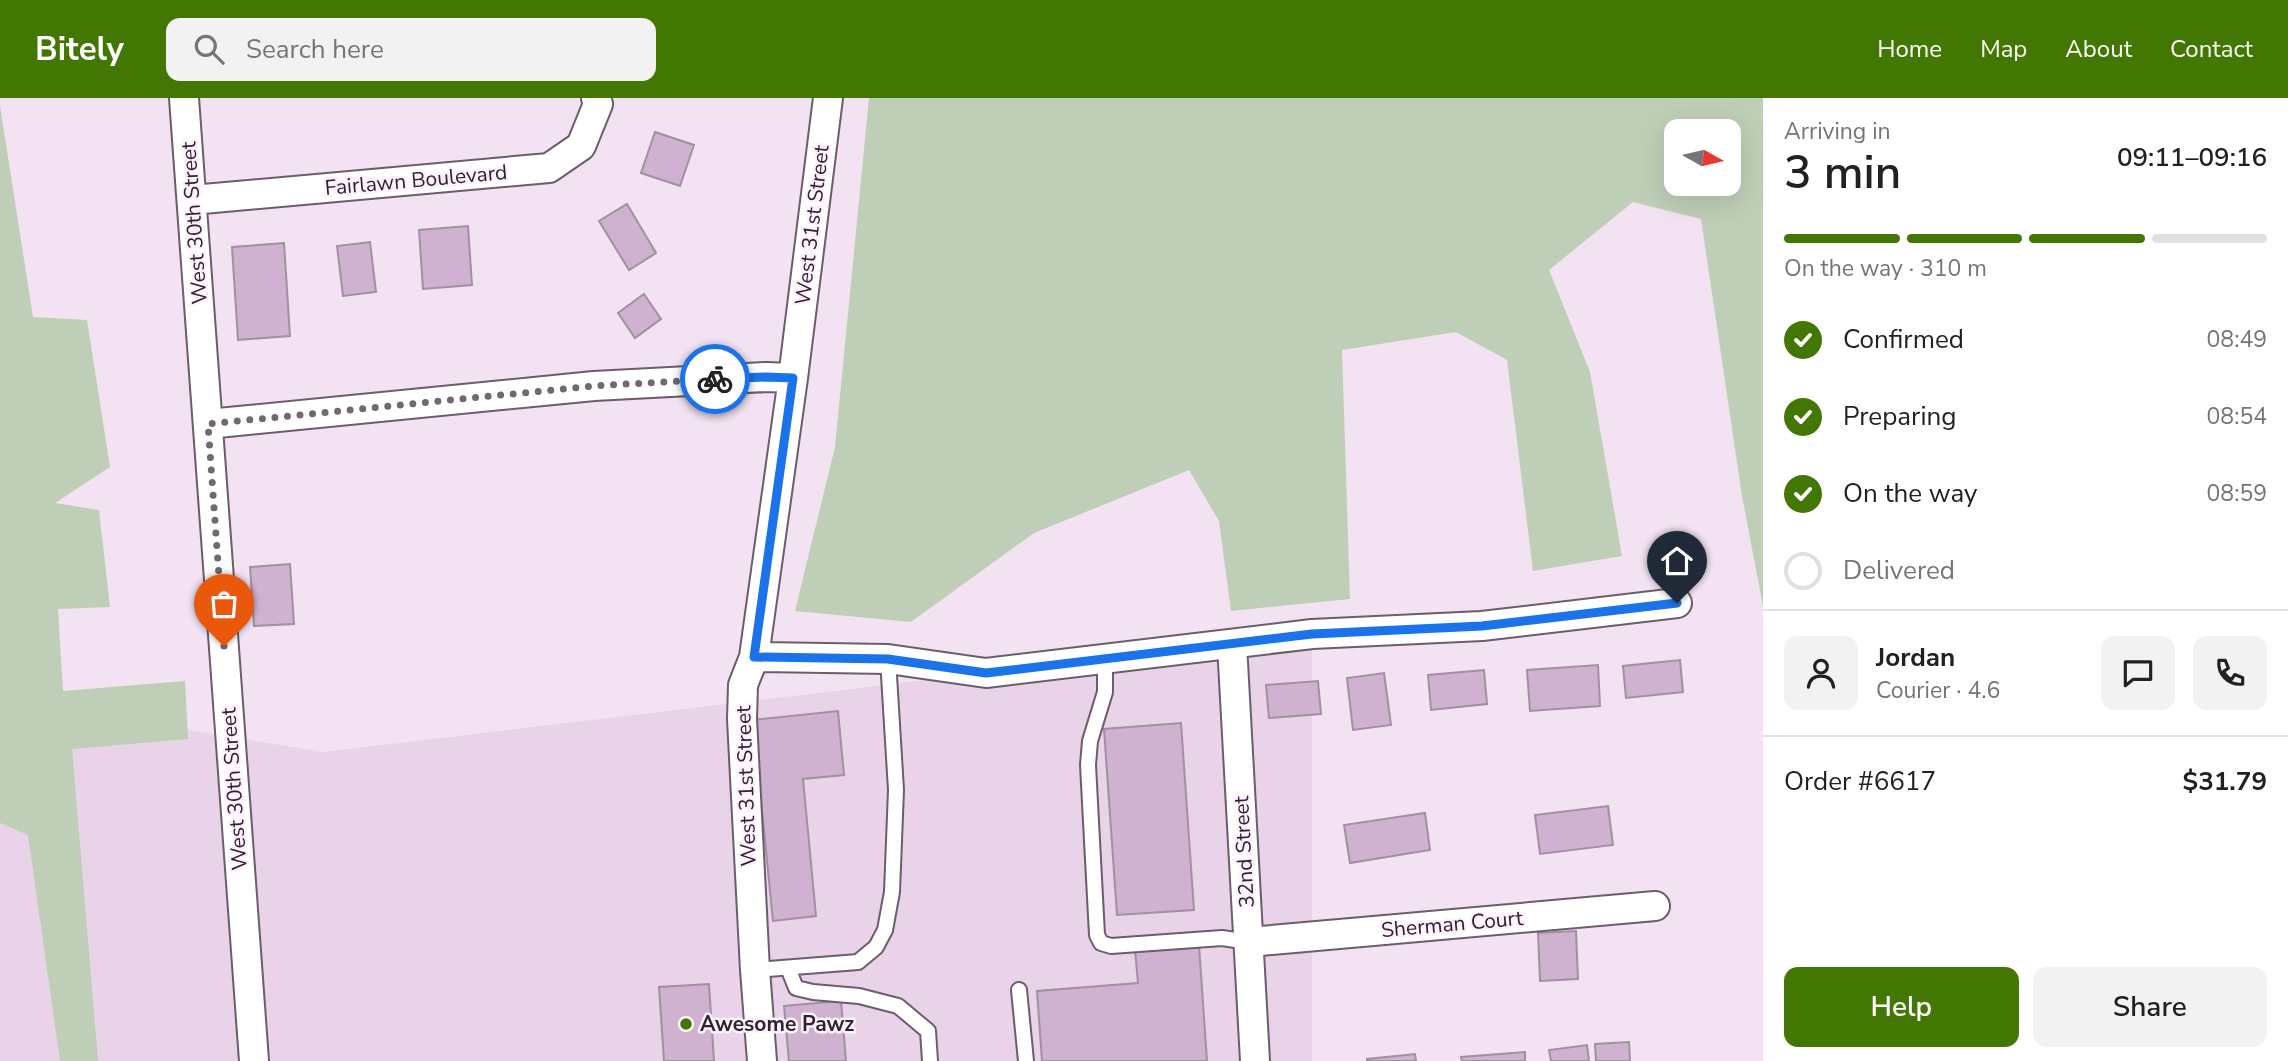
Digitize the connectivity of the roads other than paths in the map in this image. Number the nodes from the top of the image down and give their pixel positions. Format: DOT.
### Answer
graph roads {
  1 [pos="184,98"];
  2 [pos="596,98"];
  3 [pos="828,98"];
  4 [pos="192,200"];
  5 [pos="793,378"];
  6 [pos="208,424"];
  7 [pos="1677,603"];
  8 [pos="1232,643"];
  9 [pos="754,657"];
  10 [pos="888,659"];
  11 [pos="1105,659"];
  12 [pos="1655,906"];
  13 [pos="1249,942"];
  14 [pos="788,968"];
  15 [pos="755,970"];
  16 [pos="1019,990"];
  17 [pos="254,1061"];
  18 [pos="762,1061"];
  19 [pos="930,1061"];
  20 [pos="1026,1061"];
  21 [pos="1255,1061"];
  1 -- 4 [label="street, West 30th Street"];
  2 -- 4 [label="street, Fairlawn Boulevard"];
  3 -- 5 [label="street, West 31st Street"];
  4 -- 6 [label="street, West 30th Street"];
  5 -- 6 [label="street"];
  5 -- 9 [label="street, West 31st Street"];
  6 -- 17 [label="street, West 30th Street"];
  7 -- 8 [label="street"];
  8 -- 11 [label="street"];
  8 -- 13 [label="street, 32nd Street"];
  9 -- 10 [label="street"];
  9 -- 15 [label="street, West 31st Street"];
  10 -- 11 [label="street"];
  10 -- 14 [label="lane"];
  11 -- 13 [label="lane"];
  12 -- 13 [label="street, Sherman Court"];
  13 -- 21 [label="street, 32nd Street"];
  14 -- 15 [label="lane"];
  14 -- 19 [label="lane"];
  15 -- 18 [label="street, West 31st Street"];
  16 -- 20 [label="lane"];
}
